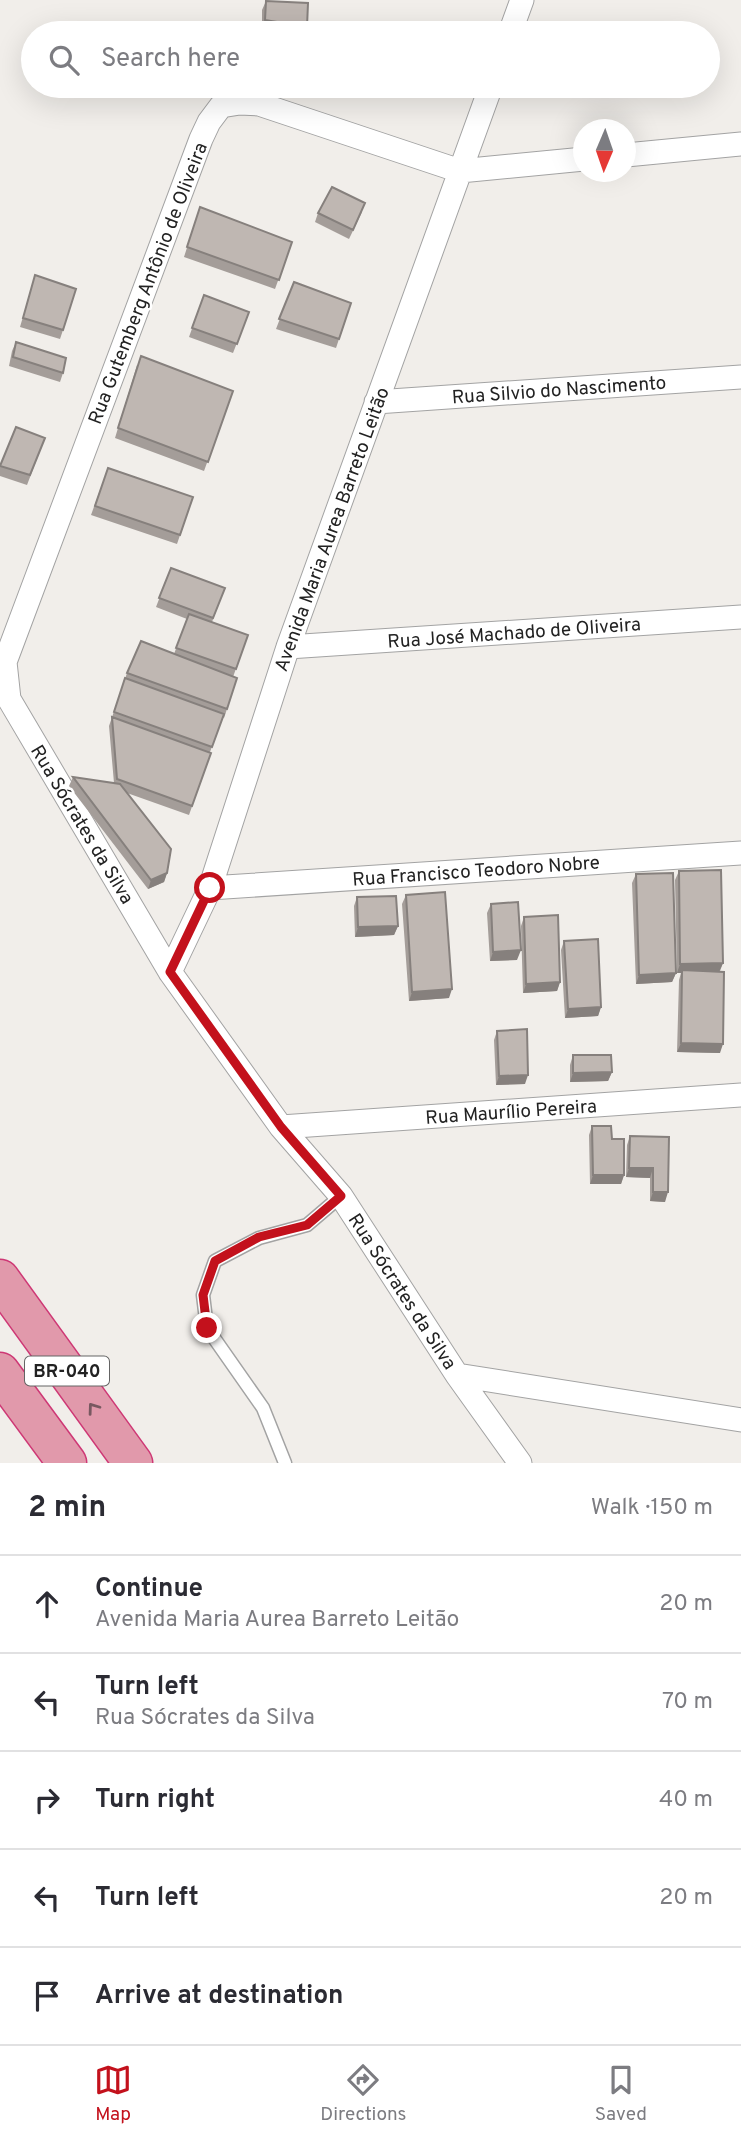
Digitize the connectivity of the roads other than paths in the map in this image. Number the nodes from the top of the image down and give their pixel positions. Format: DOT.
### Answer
graph roads {
  1 [pos="522,0"];
  2 [pos="514,21"];
  3 [pos="487,98"];
  4 [pos="741,144"];
  5 [pos="636,154"];
  6 [pos="573,160"];
  7 [pos="460,170"];
  8 [pos="741,377"];
  9 [pos="376,402"];
  10 [pos="741,617"];
  11 [pos="288,647"];
  12 [pos="9,699"];
  13 [pos="741,853"];
  14 [pos="210,888"];
  15 [pos="170,972"];
  16 [pos="741,1094"];
  17 [pos="281,1127"];
  18 [pos="341,1196"];
  19 [pos="0,1279"];
  20 [pos="0,1372"];
  21 [pos="457,1375"];
  22 [pos="741,1420"];
  23 [pos="67,1463"];
  24 [pos="133,1463"];
  25 [pos="285,1463"];
  26 [pos="520,1463"];
  1 -- 2 [label="street"];
  3 -- 7 [label="street, Avenida Maria Aurea Barreto Leitão"];
  4 -- 5 [label="street"];
  6 -- 7 [label="street"];
  7 -- 9 [label="street, Avenida Maria Aurea Barreto Leitão"];
  7 -- 12 [label="street, Rua Gutemberg Antônio de Oliveira"];
  8 -- 9 [label="street, Rua Silvio do Nascimento"];
  9 -- 11 [label="street, Avenida Maria Aurea Barreto Leitão"];
  10 -- 11 [label="street, Rua José Machado de Oliveira"];
  11 -- 14 [label="street, Avenida Maria Aurea Barreto Leitão"];
  12 -- 15 [label="street, Rua Sócrates da Silva"];
  13 -- 14 [label="street, Rua Francisco Teodoro Nobre"];
  14 -- 15 [label="street, Avenida Maria Aurea Barreto Leitão"];
  15 -- 17 [label="street, Rua Sócrates da Silva"];
  16 -- 17 [label="street, Rua Maurílio Pereira"];
  17 -- 18 [label="street, Rua Sócrates da Silva"];
  18 -- 21 [label="street, Rua Sócrates da Silva"];
  18 -- 25 [label="lane"];
  24 -- 19 [label="highway, BR-040, one-way"];
  20 -- 23 [label="highway, BR-040"];
  21 -- 22 [label="street"];
  21 -- 26 [label="street, Rua Sócrates da Silva"];
}
